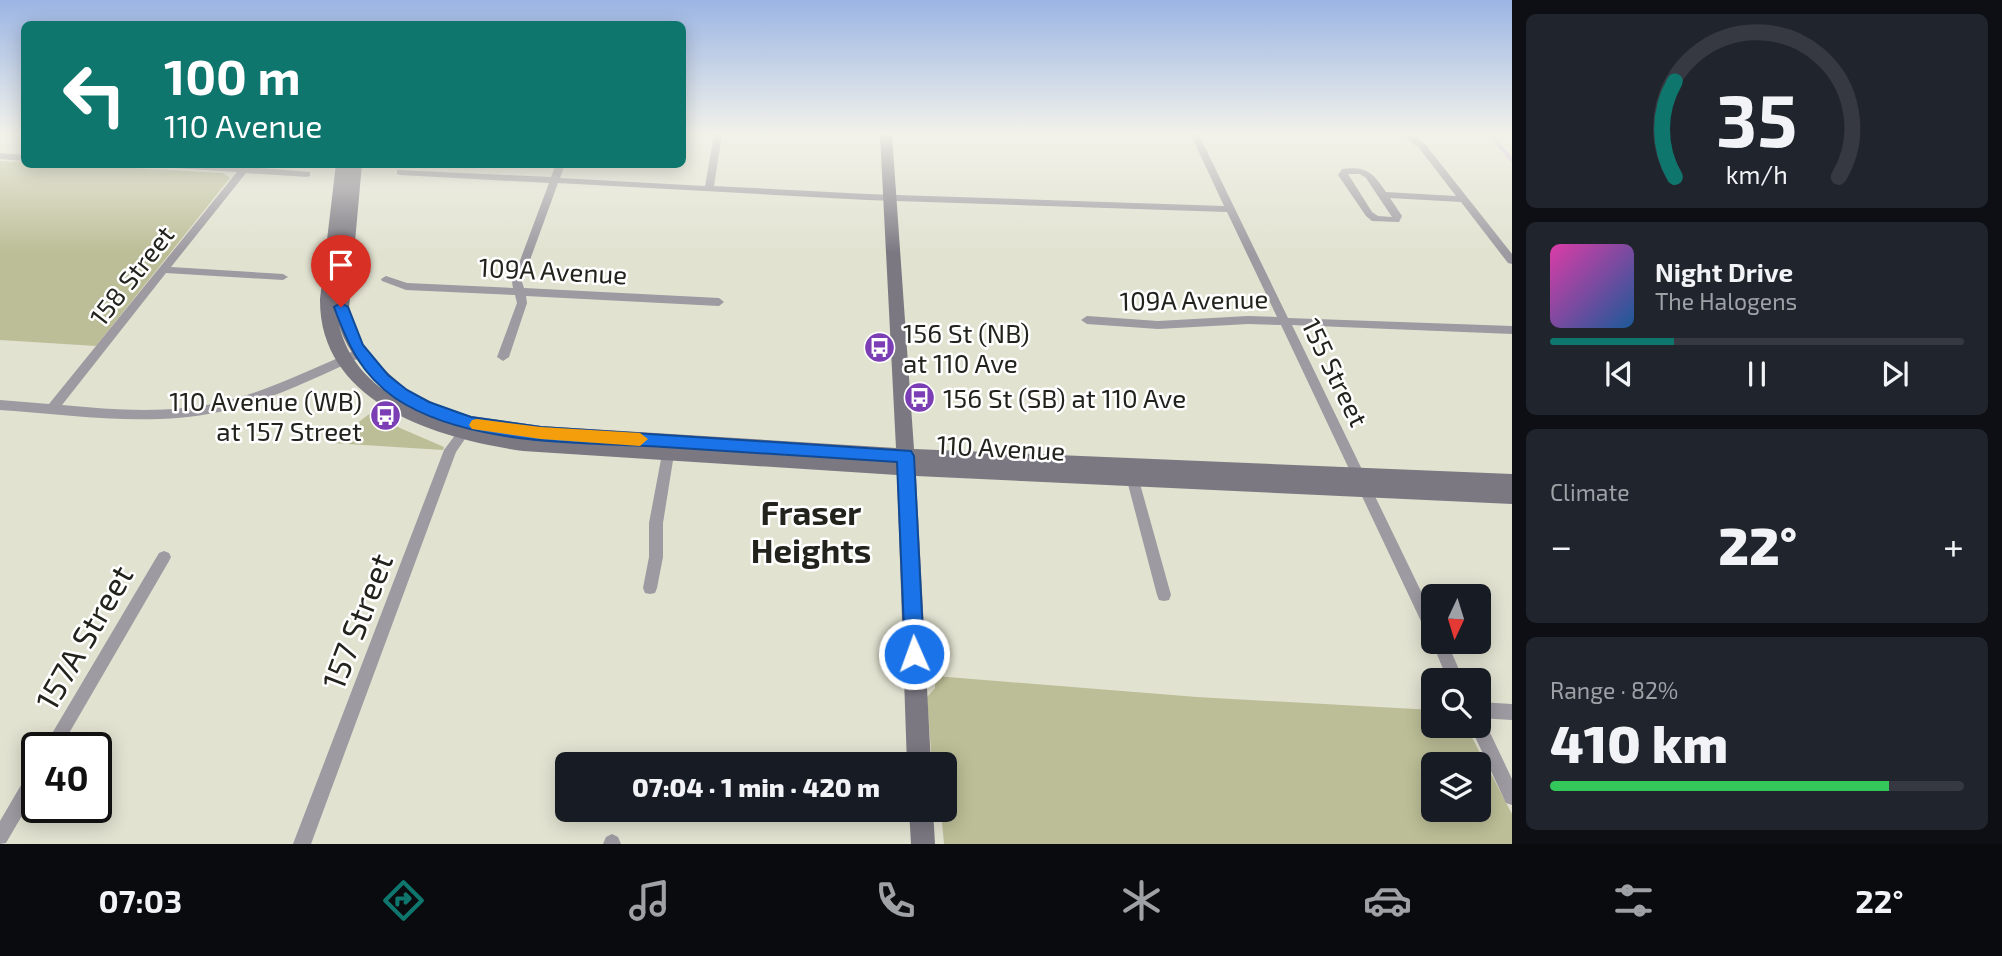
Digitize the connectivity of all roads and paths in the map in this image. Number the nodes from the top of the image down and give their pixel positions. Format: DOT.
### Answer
graph roads {
  1 [pos="240,174"];
  2 [pos="342,174"];
  3 [pos="355,174"];
  4 [pos="446,174"];
  5 [pos="557,174"];
  6 [pos="711,174"];
  7 [pos="889,174"];
  8 [pos="1214,174"];
  9 [pos="1343,174"];
  10 [pos="1369,174"];
  11 [pos="1444,174"];
  12 [pos="555,180"];
  13 [pos="709,189"];
  14 [pos="1381,195"];
  15 [pos="890,198"];
  16 [pos="1463,199"];
  17 [pos="1231,209"];
  18 [pos="1512,261"];
  19 [pos="165,271"];
  20 [pos="283,277"];
  21 [pos="386,279"];
  22 [pos="517,291"];
  23 [pos="719,302"];
  24 [pos="1087,320"];
  25 [pos="1284,321"];
  26 [pos="1512,330"];
  27 [pos="353,356"];
  28 [pos="503,357"];
  29 [pos="0,405"];
  30 [pos="53,408"];
  31 [pos="466,428"];
  32 [pos="764,447"];
  33 [pos="668,454"];
  34 [pos="906,462"];
  35 [pos="1131,473"];
  36 [pos="1512,482"];
  37 [pos="1362,483"];
  38 [pos="1512,496"];
  39 [pos="164,557"];
  40 [pos="650,588"];
  41 [pos="1164,595"];
  42 [pos="1421,606"];
  43 [pos="1491,711"];
  44 [pos="1512,712"];
  45 [pos="61,732"];
  46 [pos="1484,738"];
  47 [pos="918,752"];
  48 [pos="1512,797"];
  49 [pos="21,801"];
  50 [pos="922,822"];
  51 [pos="0,837"];
  52 [pos="302,844"];
  53 [pos="923,844"];
  1 -- 19 [label="street, 158 Street"];
  2 -- 27 [label="street"];
  3 -- 27 [label="street"];
  4 -- 12 [label="street"];
  5 -- 12 [label="street"];
  6 -- 13 [label="street"];
  7 -- 15 [label="street"];
  8 -- 17 [label="street, 155 Street"];
  9 -- 14 [label="street"];
  10 -- 14 [label="street"];
  11 -- 16 [label="street"];
  12 -- 13 [label="street"];
  12 -- 22 [label="street"];
  13 -- 15 [label="street"];
  14 -- 16 [label="street"];
  15 -- 17 [label="street"];
  15 -- 34 [label="street"];
  16 -- 18 [label="street"];
  17 -- 25 [label="street, 155 Street"];
  19 -- 20 [label="street"];
  19 -- 30 [label="street, 158 Street"];
  21 -- 22 [label="street, 109A Avenue"];
  22 -- 23 [label="street, 109A Avenue"];
  22 -- 28 [label="street"];
  24 -- 25 [label="street, 109A Avenue"];
  25 -- 26 [label="street, 109A Avenue"];
  25 -- 37 [label="street, 155 Street"];
  27 -- 30 [label="street"];
  27 -- 31 [label="street, 110 Avenue"];
  29 -- 30 [label="street"];
  31 -- 32 [label="street, 110 Avenue"];
  31 -- 33 [label="street, 110 Avenue"];
  31 -- 52 [label="street, 157 Street"];
  32 -- 33 [label="street"];
  32 -- 34 [label="street, 110 Avenue"];
  33 -- 34 [label="street, 110 Avenue"];
  33 -- 40 [label="street"];
  34 -- 35 [label="street, 110 Avenue"];
  34 -- 47 [label="street"];
  35 -- 37 [label="street, 110 Avenue"];
  35 -- 41 [label="street"];
  36 -- 37 [label="street, 110 Avenue"];
  37 -- 38 [label="street, 110 Avenue"];
  37 -- 42 [label="street, 155 Street"];
  39 -- 45 [label="street, 157A Street"];
  43 -- 44 [label="street"];
  46 -- 48 [label="street"];
  49 -- 51 [label="street"];
  50 -- 53 [label="street"];
}
